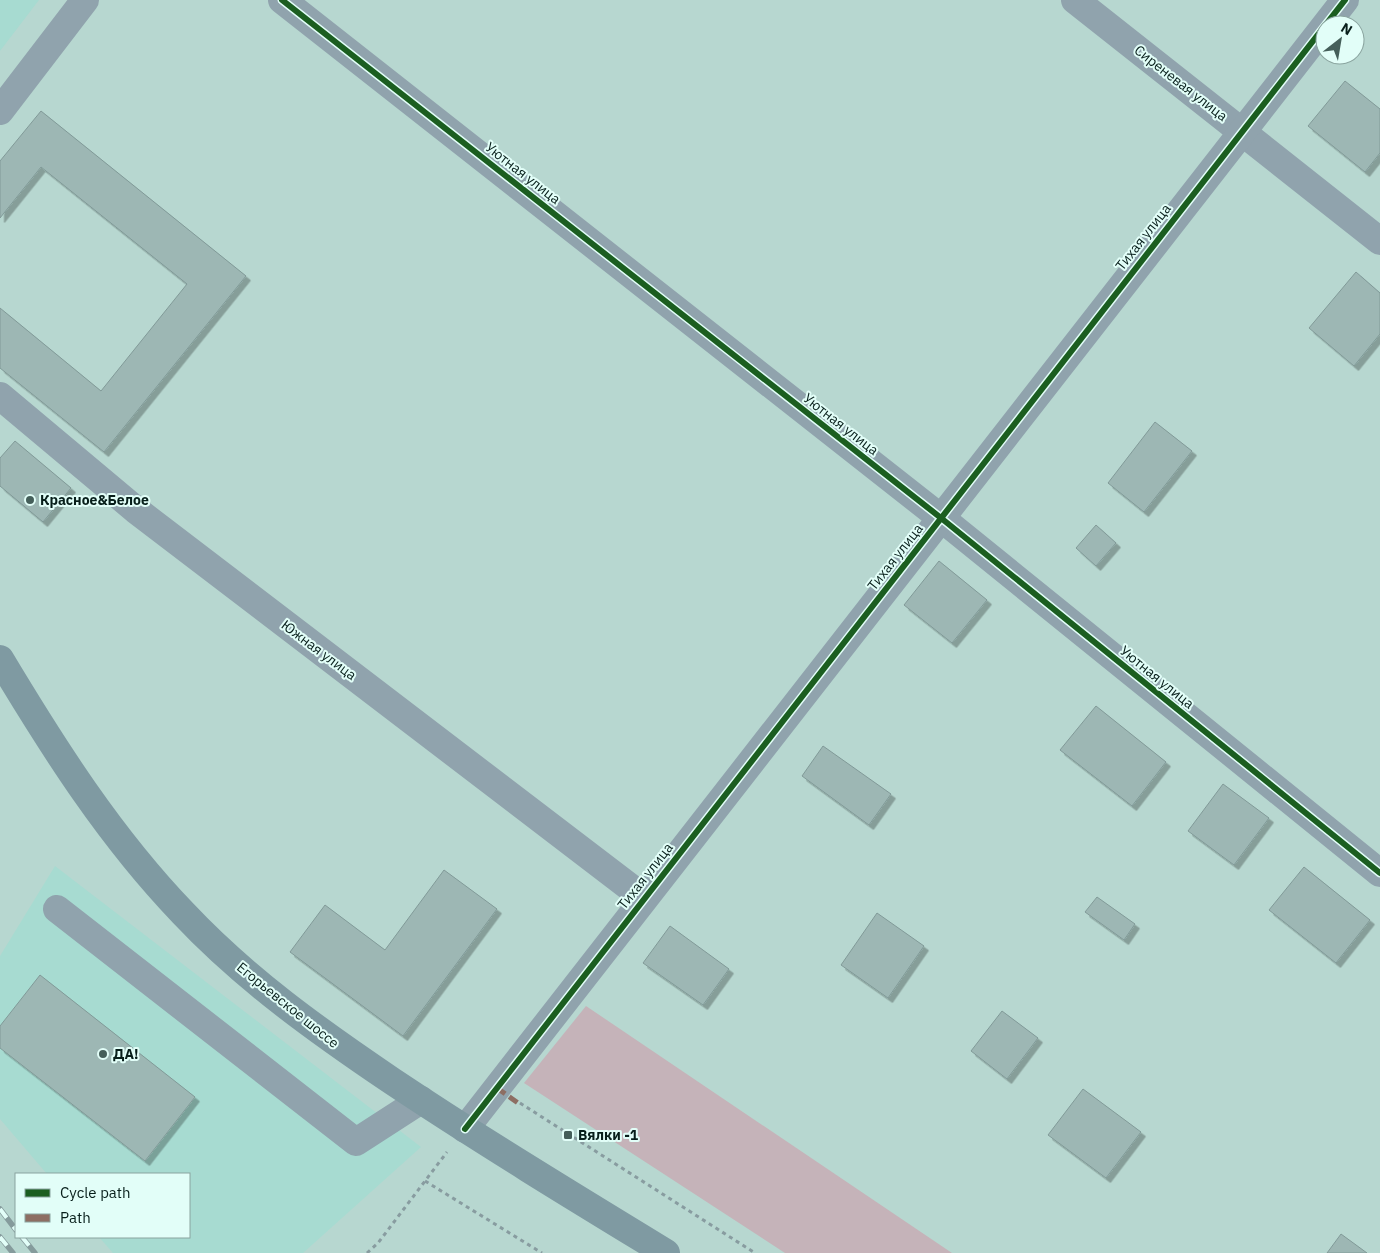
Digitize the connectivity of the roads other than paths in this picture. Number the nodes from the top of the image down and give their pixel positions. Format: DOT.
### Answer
graph roads {
  1 [pos="85,0"];
  2 [pos="282,0"];
  3 [pos="1075,0"];
  4 [pos="1345,0"];
  5 [pos="0,111"];
  6 [pos="1241,130"];
  7 [pos="1380,241"];
  8 [pos="0,396"];
  9 [pos="941,518"];
  10 [pos="0,659"];
  11 [pos="1380,874"];
  12 [pos="644,898"];
  13 [pos="57,909"];
  14 [pos="421,1100"];
  15 [pos="459,1137"];
  16 [pos="666,1253"];
  1 -- 5 [label="street"];
  2 -- 9 [label="street, Уютная улица"];
  3 -- 6 [label="street, Сиреневая улица"];
  4 -- 6 [label="street, Тихая улица"];
  6 -- 7 [label="street, Сиреневая улица"];
  6 -- 9 [label="street, Тихая улица"];
  8 -- 12 [label="street, Южная улица"];
  9 -- 11 [label="street, Уютная улица"];
  9 -- 12 [label="street, Тихая улица"];
  10 -- 14 [label="main road, Егорьевское шоссе"];
  12 -- 15 [label="street, Тихая улица"];
  13 -- 14 [label="street"];
  14 -- 15 [label="main road, Егорьевское шоссе"];
  15 -- 16 [label="main road, Егорьевское шоссе"];
}
